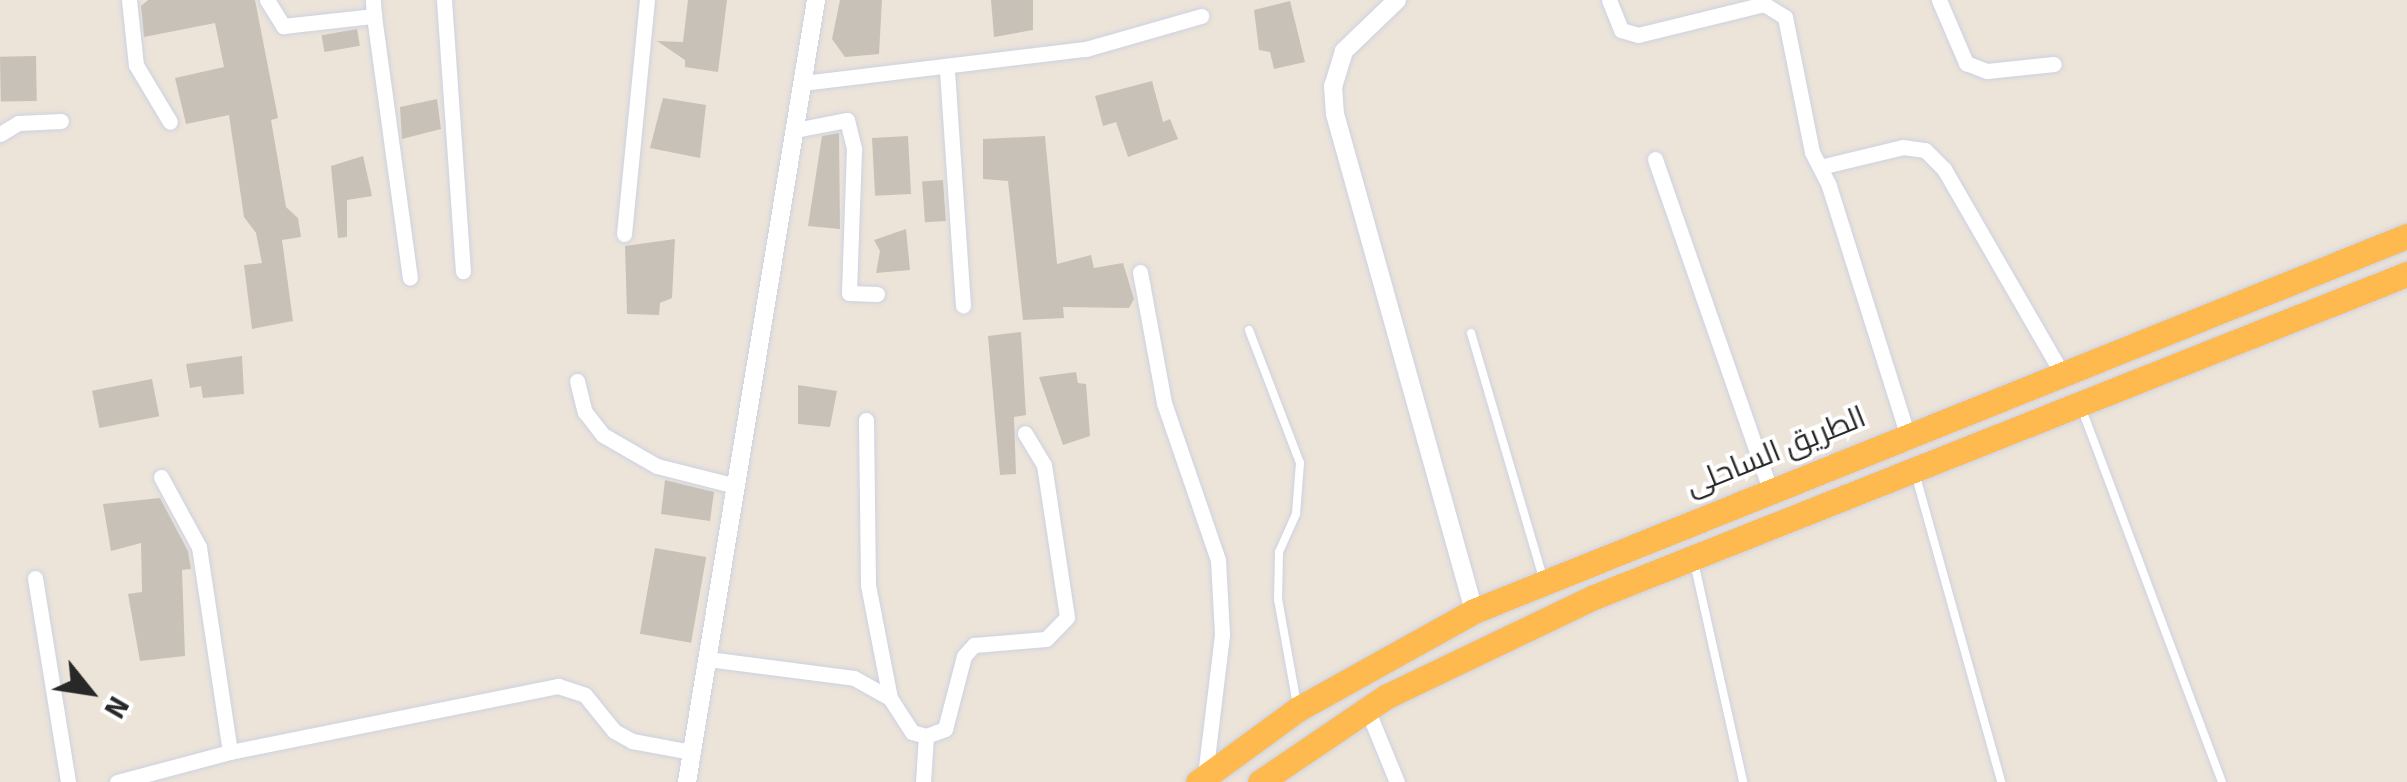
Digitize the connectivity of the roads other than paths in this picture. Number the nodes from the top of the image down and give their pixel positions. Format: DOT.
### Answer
graph roads {
  1 [pos="129,0"];
  2 [pos="267,0"];
  3 [pos="444,0"];
  4 [pos="647,0"];
  5 [pos="816,0"];
  6 [pos="1397,0"];
  7 [pos="1609,0"];
  8 [pos="1938,0"];
  9 [pos="374,8"];
  10 [pos="1201,16"];
  11 [pos="2054,64"];
  12 [pos="947,70"];
  13 [pos="803,83"];
  14 [pos="61,122"];
  15 [pos="170,122"];
  16 [pos="795,130"];
  17 [pos="0,134"];
  18 [pos="1655,158"];
  19 [pos="1820,167"];
  20 [pos="624,234"];
  21 [pos="2407,236"];
  22 [pos="464,271"];
  23 [pos="1140,272"];
  24 [pos="2407,274"];
  25 [pos="410,278"];
  26 [pos="876,294"];
  27 [pos="963,306"];
  28 [pos="1250,330"];
  29 [pos="1471,333"];
  30 [pos="2061,372"];
  31 [pos="577,381"];
  32 [pos="2079,403"];
  33 [pos="866,420"];
  34 [pos="1025,433"];
  35 [pos="1907,434"];
  36 [pos="1914,469"];
  37 [pos="161,477"];
  38 [pos="736,486"];
  39 [pos="1770,489"];
  40 [pos="1693,557"];
  41 [pos="35,578"];
  42 [pos="1544,582"];
  43 [pos="1474,611"];
  44 [pos="708,659"];
  45 [pos="890,698"];
  46 [pos="1366,709"];
  47 [pos="1298,710"];
  48 [pos="926,736"];
  49 [pos="230,752"];
  50 [pos="692,752"];
  51 [pos="1202,778"];
  52 [pos="68,782"];
  53 [pos="117,782"];
  54 [pos="688,782"];
  55 [pos="923,782"];
  56 [pos="1260,782"];
  57 [pos="1398,782"];
  58 [pos="1743,782"];
  59 [pos="2001,782"];
  60 [pos="2222,782"];
  1 -- 15 [label="street"];
  2 -- 9 [label="street"];
  3 -- 22 [label="street"];
  4 -- 20 [label="street"];
  5 -- 13 [label="street"];
  6 -- 43 [label="street"];
  7 -- 19 [label="street"];
  8 -- 11 [label="street"];
  9 -- 25 [label="street"];
  10 -- 12 [label="street"];
  12 -- 13 [label="street"];
  12 -- 27 [label="street"];
  13 -- 16 [label="street"];
  14 -- 17 [label="street"];
  16 -- 26 [label="street"];
  16 -- 38 [label="street"];
  18 -- 39 [label="street"];
  19 -- 30 [label="street"];
  19 -- 35 [label="street"];
  21 -- 30 [label="highway, الطريق الساحلى"];
  23 -- 51 [label="street"];
  24 -- 32 [label="highway"];
  28 -- 47 [label="lane"];
  29 -- 42 [label="lane"];
  30 -- 35 [label="highway, الطريق الساحلى"];
  31 -- 38 [label="street"];
  32 -- 36 [label="highway"];
  32 -- 60 [label="lane"];
  33 -- 45 [label="street"];
  34 -- 48 [label="street"];
  35 -- 39 [label="highway, الطريق الساحلى"];
  36 -- 40 [label="highway"];
  36 -- 59 [label="lane"];
  37 -- 49 [label="street"];
  38 -- 44 [label="street"];
  39 -- 42 [label="highway, الطريق الساحلى"];
  40 -- 46 [label="highway"];
  40 -- 58 [label="lane"];
  41 -- 52 [label="street"];
  42 -- 43 [label="highway, الطريق الساحلى"];
  43 -- 47 [label="highway, الطريق الساحلى"];
  44 -- 45 [label="street"];
  44 -- 50 [label="street"];
  45 -- 48 [label="street"];
  46 -- 56 [label="highway"];
  46 -- 57 [label="street"];
  47 -- 51 [label="highway, الطريق الساحلى"];
  48 -- 55 [label="street"];
  49 -- 50 [label="street"];
  49 -- 53 [label="street"];
  50 -- 54 [label="street"];
}
